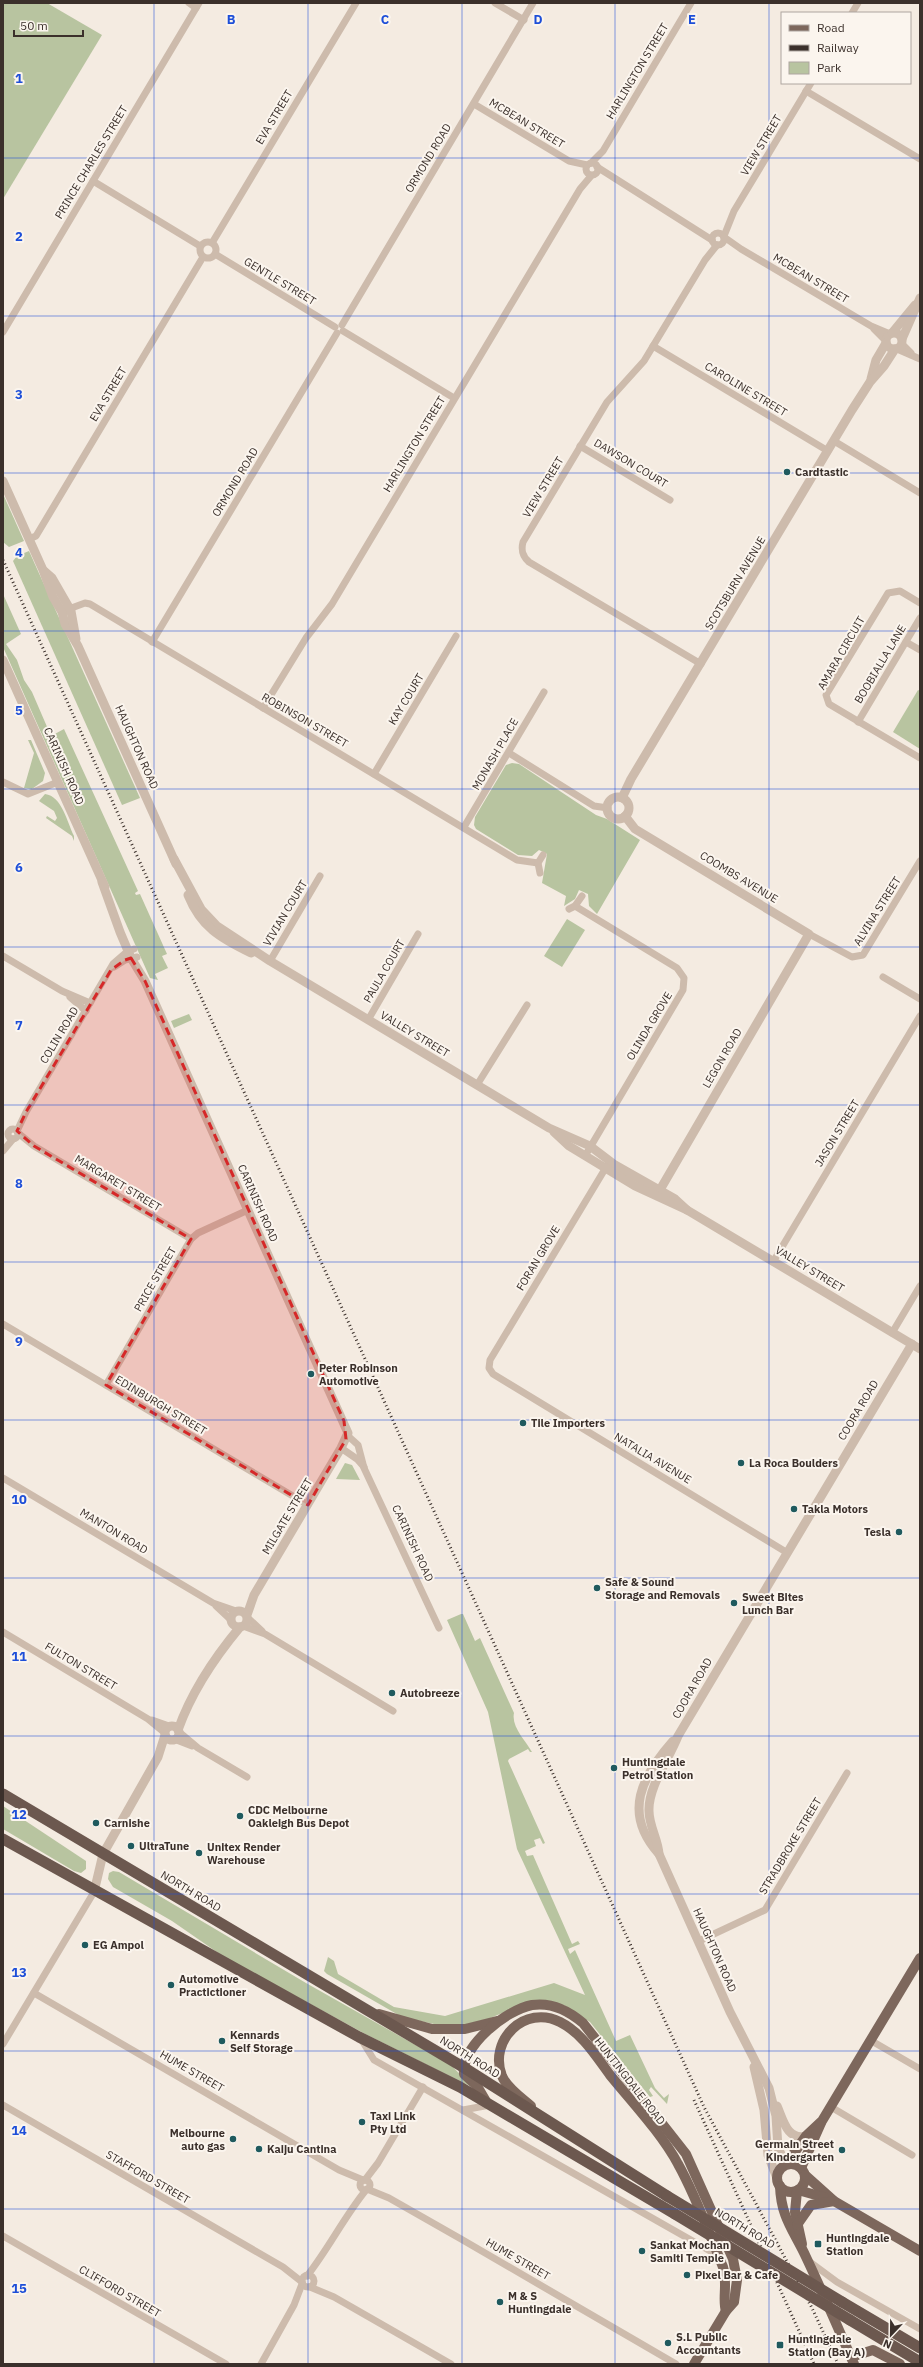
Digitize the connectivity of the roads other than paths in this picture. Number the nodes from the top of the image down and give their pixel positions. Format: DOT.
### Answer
graph roads {
  1 [pos="189,3"];
  2 [pos="356,3"];
  3 [pos="495,3"];
  4 [pos="533,3"];
  5 [pos="691,3"];
  6 [pos="858,3"];
  7 [pos="198,5"];
  8 [pos="853,12"];
  9 [pos="524,20"];
  10 [pos="810,84"];
  11 [pos="806,91"];
  12 [pos="474,104"];
  13 [pos="920,159"];
  14 [pos="592,169"];
  15 [pos="93,181"];
  16 [pos="718,239"];
  17 [pos="212,243"];
  18 [pos="200,246"];
  19 [pos="215,254"];
  20 [pos="203,257"];
  21 [pos="919,300"];
  22 [pos="339,329"];
  23 [pos="3,332"];
  24 [pos="889,338"];
  25 [pos="899,345"];
  26 [pos="653,346"];
  27 [pos="917,358"];
  28 [pos="870,382"];
  29 [pos="454,398"];
  30 [pos="834,441"];
  31 [pos="580,446"];
  32 [pos="828,451"];
  33 [pos="3,482"];
  34 [pos="920,493"];
  35 [pos="670,500"];
  36 [pos="29,539"];
  37 [pos="920,604"];
  38 [pos="66,610"];
  39 [pos="920,618"];
  40 [pos="456,636"];
  41 [pos="152,642"];
  42 [pos="906,642"];
  43 [pos="920,650"];
  44 [pos="3,660"];
  45 [pos="701,664"];
  46 [pos="544,692"];
  47 [pos="263,708"];
  48 [pos="858,722"];
  49 [pos="508,753"];
  50 [pos="920,758"];
  51 [pos="374,774"];
  52 [pos="3,782"];
  53 [pos="58,782"];
  54 [pos="622,798"];
  55 [pos="608,808"];
  56 [pos="625,816"];
  57 [pos="464,827"];
  58 [pos="543,855"];
  59 [pos="920,861"];
  60 [pos="538,863"];
  61 [pos="540,873"];
  62 [pos="320,876"];
  63 [pos="582,896"];
  64 [pos="209,924"];
  65 [pos="418,934"];
  66 [pos="809,934"];
  67 [pos="132,954"];
  68 [pos="844,954"];
  69 [pos="3,956"];
  70 [pos="270,961"];
  71 [pos="883,977"];
  72 [pos="62,991"];
  73 [pos="920,999"];
  74 [pos="90,1004"];
  75 [pos="527,1006"];
  76 [pos="86,1011"];
  77 [pos="920,1016"];
  78 [pos="368,1020"];
  79 [pos="477,1085"];
  80 [pos="3,1126"];
  81 [pos="549,1128"];
  82 [pos="12,1133"];
  83 [pos="590,1146"];
  84 [pos="3,1150"];
  85 [pos="585,1156"];
  86 [pos="607,1164"];
  87 [pos="658,1192"];
  88 [pos="248,1210"];
  89 [pos="191,1239"];
  90 [pos="773,1262"];
  91 [pos="920,1286"];
  92 [pos="3,1324"];
  93 [pos="892,1333"];
  94 [pos="912,1344"];
  95 [pos="920,1349"];
  96 [pos="489,1368"];
  97 [pos="106,1385"];
  98 [pos="347,1435"];
  99 [pos="341,1448"];
  100 [pos="364,1468"];
  101 [pos="3,1478"];
  102 [pos="308,1505"];
  103 [pos="786,1552"];
  104 [pos="254,1595"];
  105 [pos="213,1603"];
  106 [pos="237,1611"];
  107 [pos="247,1617"];
  108 [pos="231,1621"];
  109 [pos="242,1627"];
  110 [pos="439,1628"];
  111 [pos="3,1632"];
  112 [pos="265,1634"];
  113 [pos="224,1645"];
  114 [pos="393,1711"];
  115 [pos="172,1733"];
  116 [pos="678,1736"];
  117 [pos="847,1773"];
  118 [pos="247,1777"];
  119 [pos="3,1794"];
  120 [pos="640,1795"];
  121 [pos="650,1798"];
  122 [pos="3,1840"];
  123 [pos="103,1854"];
  124 [pos="659,1854"];
  125 [pos="94,1892"];
  126 [pos="699,1941"];
  127 [pos="920,1958"];
  128 [pos="34,1993"];
  129 [pos="365,2010"];
  130 [pos="500,2021"];
  131 [pos="359,2037"];
  132 [pos="870,2040"];
  133 [pos="3,2044"];
  134 [pos="751,2056"];
  135 [pos="463,2067"];
  136 [pos="920,2069"];
  137 [pos="423,2087"];
  138 [pos="770,2092"];
  139 [pos="489,2104"];
  140 [pos="3,2105"];
  141 [pos="830,2107"];
  142 [pos="463,2110"];
  143 [pos="543,2117"];
  144 [pos="822,2121"];
  145 [pos="806,2136"];
  146 [pos="912,2155"];
  147 [pos="787,2164"];
  148 [pos="803,2171"];
  149 [pos="778,2182"];
  150 [pos="365,2185"];
  151 [pos="797,2191"];
  152 [pos="834,2200"];
  153 [pos="797,2225"];
  154 [pos="3,2236"];
  155 [pos="920,2252"];
  156 [pos="805,2255"];
  157 [pos="719,2256"];
  158 [pos="308,2281"];
  159 [pos="726,2311"];
  160 [pos="920,2329"];
  161 [pos="920,2348"];
  162 [pos="264,2355"];
  163 [pos="853,2360"];
  164 [pos="698,2362"];
  165 [pos="920,2362"];
  166 [pos="226,2364"];
  167 [pos="257,2364"];
  168 [pos="261,2364"];
  169 [pos="451,2364"];
  170 [pos="676,2364"];
  171 [pos="900,2364"];
  1 -- 7 [label="street"];
  2 -- 17 [label="street, EVA STREET"];
  3 -- 9 [label="street"];
  4 -- 9 [label="street, ORMOND ROAD"];
  5 -- 14 [label="street, HARLINGTON STREET"];
  6 -- 8 [label="street"];
  7 -- 15 [label="street, PRINCE CHARLES STREET"];
  9 -- 12 [label="street, ORMOND ROAD"];
  10 -- 11 [label="street, VIEW STREET"];
  11 -- 13 [label="street"];
  11 -- 16 [label="street, VIEW STREET"];
  12 -- 14 [label="street, MCBEAN STREET"];
  12 -- 22 [label="street, ORMOND ROAD"];
  14 -- 16 [label="street, MCBEAN STREET"];
  14 -- 29 [label="street, HARLINGTON STREET"];
  15 -- 18 [label="street"];
  15 -- 23 [label="street, PRINCE CHARLES STREET"];
  16 -- 24 [label="street, MCBEAN STREET"];
  16 -- 26 [label="street, VIEW STREET"];
  17 -- 18 [label="street"];
  17 -- 19 [label="street"];
  18 -- 20 [label="street"];
  19 -- 20 [label="street"];
  19 -- 22 [label="street, GENTLE STREET"];
  20 -- 36 [label="street, EVA STREET"];
  21 -- 24 [label="street, SCOTSBURN AVENUE"];
  21 -- 25 [label="street, SCOTSBURN AVENUE"];
  22 -- 29 [label="street, GENTLE STREET"];
  22 -- 41 [label="street, ORMOND ROAD"];
  24 -- 25 [label="street"];
  24 -- 25 [label="street"];
  24 -- 28 [label="street, SCOTSBURN AVENUE"];
  25 -- 27 [label="street"];
  25 -- 28 [label="street, SCOTSBURN AVENUE"];
  26 -- 31 [label="street, VIEW STREET"];
  26 -- 32 [label="street, CAROLINE STREET"];
  28 -- 30 [label="street, SCOTSBURN AVENUE"];
  29 -- 47 [label="street, HARLINGTON STREET"];
  30 -- 32 [label="street, SCOTSBURN AVENUE"];
  30 -- 34 [label="street"];
  31 -- 35 [label="street, DAWSON COURT"];
  31 -- 45 [label="street, VIEW STREET"];
  32 -- 45 [label="street, SCOTSBURN AVENUE"];
  33 -- 36 [label="street, HAUGHTON ROAD"];
  36 -- 38 [label="street, HAUGHTON ROAD"];
  37 -- 48 [label="street, AMARA CIRCUIT"];
  38 -- 41 [label="street, ROBINSON STREET"];
  38 -- 64 [label="street, HAUGHTON ROAD"];
  39 -- 42 [label="street, BOOBIALLA LANE"];
  40 -- 51 [label="street, KAY COURT"];
  41 -- 47 [label="street, ROBINSON STREET"];
  42 -- 43 [label="street"];
  42 -- 48 [label="street, BOOBIALLA LANE"];
  44 -- 53 [label="street, CARINISH ROAD"];
  45 -- 54 [label="street, SCOTSBURN AVENUE"];
  46 -- 49 [label="street, MONASH PLACE"];
  47 -- 51 [label="street, ROBINSON STREET"];
  48 -- 50 [label="street, AMARA CIRCUIT"];
  49 -- 55 [label="street"];
  49 -- 57 [label="street, MONASH PLACE"];
  51 -- 57 [label="street, ROBINSON STREET"];
  52 -- 53 [label="street"];
  53 -- 67 [label="street, CARINISH ROAD"];
  54 -- 55 [label="street"];
  54 -- 56 [label="street"];
  55 -- 56 [label="street"];
  56 -- 66 [label="street, COOMBS AVENUE"];
  57 -- 60 [label="street, ROBINSON STREET"];
  58 -- 60 [label="street"];
  59 -- 68 [label="street, ALVINA STREET"];
  60 -- 61 [label="street"];
  62 -- 70 [label="street, VIVIAN COURT"];
  63 -- 83 [label="street, OLINDA GROVE"];
  64 -- 70 [label="street, VALLEY STREET"];
  65 -- 78 [label="street, PAULA COURT"];
  66 -- 68 [label="street, COOMBS AVENUE"];
  66 -- 87 [label="street, LEGON ROAD"];
  67 -- 74 [label="street, COLIN ROAD"];
  67 -- 88 [label="street, CARINISH ROAD"];
  69 -- 72 [label="street"];
  70 -- 78 [label="street, VALLEY STREET"];
  71 -- 73 [label="street"];
  72 -- 74 [label="street"];
  72 -- 76 [label="street"];
  74 -- 76 [label="street, COLIN ROAD"];
  75 -- 79 [label="street"];
  76 -- 82 [label="street, COLIN ROAD"];
  77 -- 90 [label="street, JASON STREET"];
  78 -- 79 [label="street, VALLEY STREET"];
  79 -- 81 [label="street, VALLEY STREET"];
  80 -- 82 [label="street, MARGARET STREET"];
  81 -- 83 [label="street, VALLEY STREET"];
  81 -- 85 [label="street, VALLEY STREET"];
  82 -- 84 [label="street, COLIN ROAD"];
  82 -- 89 [label="street, MARGARET STREET"];
  83 -- 85 [label="street, OLINDA GROVE"];
  83 -- 86 [label="street, VALLEY STREET"];
  85 -- 86 [label="street, VALLEY STREET"];
  86 -- 87 [label="street, VALLEY STREET"];
  86 -- 96 [label="street, FORAN GROVE"];
  87 -- 90 [label="street, VALLEY STREET"];
  88 -- 89 [label="street, PRICE STREET"];
  88 -- 98 [label="street, CARINISH ROAD"];
  89 -- 97 [label="street, PRICE STREET"];
  90 -- 93 [label="street, VALLEY STREET"];
  91 -- 93 [label="street"];
  92 -- 97 [label="street, EDINBURGH STREET"];
  93 -- 94 [label="street, VALLEY STREET"];
  94 -- 95 [label="street, VALLEY STREET"];
  94 -- 103 [label="street, COORA ROAD"];
  96 -- 103 [label="street, NATALIA AVENUE"];
  97 -- 102 [label="street, EDINBURGH STREET"];
  98 -- 99 [label="street"];
  98 -- 100 [label="street, CARINISH ROAD"];
  99 -- 100 [label="street, CARINISH ROAD"];
  99 -- 102 [label="street, MILGATE STREET"];
  100 -- 110 [label="street, CARINISH ROAD"];
  101 -- 105 [label="street, MANTON ROAD"];
  102 -- 104 [label="street, MILGATE STREET"];
  103 -- 116 [label="street, COORA ROAD"];
  104 -- 106 [label="street, MILGATE STREET"];
  104 -- 107 [label="street, MILGATE STREET"];
  105 -- 106 [label="street, MANTON ROAD"];
  105 -- 108 [label="street, MANTON ROAD"];
  106 -- 107 [label="street"];
  106 -- 108 [label="street, MILGATE STREET"];
  107 -- 109 [label="street, MILGATE STREET"];
  107 -- 112 [label="street"];
  108 -- 109 [label="street"];
  108 -- 113 [label="street"];
  109 -- 112 [label="street"];
  109 -- 113 [label="street"];
  111 -- 115 [label="street, FULTON STREET"];
  112 -- 114 [label="street"];
  113 -- 115 [label="street"];
  115 -- 118 [label="street, FULTON STREET"];
  115 -- 123 [label="street"];
  116 -- 120 [label="street, COORA ROAD"];
  116 -- 121 [label="street, COORA ROAD"];
  117 -- 126 [label="street, STRADBROKE STREET"];
  119 -- 123 [label="highway, NORTH ROAD"];
  120 -- 124 [label="street, HAUGHTON ROAD"];
  121 -- 124 [label="street, HAUGHTON ROAD"];
  122 -- 125 [label="highway"];
  123 -- 125 [label="street"];
  123 -- 129 [label="highway, NORTH ROAD"];
  124 -- 126 [label="street, HAUGHTON ROAD"];
  125 -- 128 [label="street"];
  125 -- 131 [label="highway"];
  126 -- 134 [label="street, HAUGHTON ROAD"];
  127 -- 132 [label="main road"];
  128 -- 133 [label="street"];
  128 -- 150 [label="street, HUME STREET"];
  129 -- 130 [label="main road"];
  129 -- 135 [label="highway, NORTH ROAD"];
  130 -- 135 [label="main road, HUNTINGDALE ROAD"];
  130 -- 159 [label="main road, HUNTINGDALE ROAD"];
  131 -- 137 [label="street"];
  131 -- 139 [label="highway"];
  132 -- 136 [label="street"];
  132 -- 141 [label="main road"];
  134 -- 138 [label="street, HAUGHTON ROAD"];
  134 -- 149 [label="street, HAUGHTON ROAD"];
  135 -- 139 [label="main road"];
  135 -- 143 [label="highway, NORTH ROAD"];
  137 -- 142 [label="street"];
  137 -- 150 [label="street"];
  138 -- 145 [label="street"];
  138 -- 147 [label="street, HAUGHTON ROAD"];
  139 -- 142 [label="street"];
  139 -- 165 [label="highway, bridge"];
  140 -- 158 [label="street, STAFFORD STREET"];
  141 -- 144 [label="main road"];
  141 -- 146 [label="street"];
  142 -- 157 [label="street"];
  143 -- 157 [label="main road, HUNTINGDALE ROAD"];
  143 -- 161 [label="highway, NORTH ROAD, bridge"];
  144 -- 145 [label="main road"];
  144 -- 148 [label="main road"];
  145 -- 147 [label="main road"];
  147 -- 148 [label="main road"];
  147 -- 149 [label="main road"];
  148 -- 151 [label="main road"];
  148 -- 152 [label="main road"];
  149 -- 151 [label="main road"];
  149 -- 156 [label="main road, HAUGHTON ROAD"];
  150 -- 158 [label="street"];
  150 -- 170 [label="street, HUME STREET"];
  151 -- 152 [label="main road"];
  151 -- 153 [label="main road, HAUGHTON ROAD"];
  152 -- 153 [label="main road"];
  152 -- 155 [label="main road"];
  153 -- 156 [label="main road, HAUGHTON ROAD"];
  154 -- 166 [label="street, CLIFFORD STREET"];
  156 -- 160 [label="street"];
  156 -- 163 [label="main road, HAUGHTON ROAD"];
  157 -- 159 [label="main road, HUNTINGDALE ROAD"];
  158 -- 162 [label="street"];
  158 -- 169 [label="street, STAFFORD STREET"];
  159 -- 164 [label="main road, HUNTINGDALE ROAD"];
  162 -- 167 [label="street"];
  162 -- 168 [label="street"];
  163 -- 171 [label="main road"];
}
